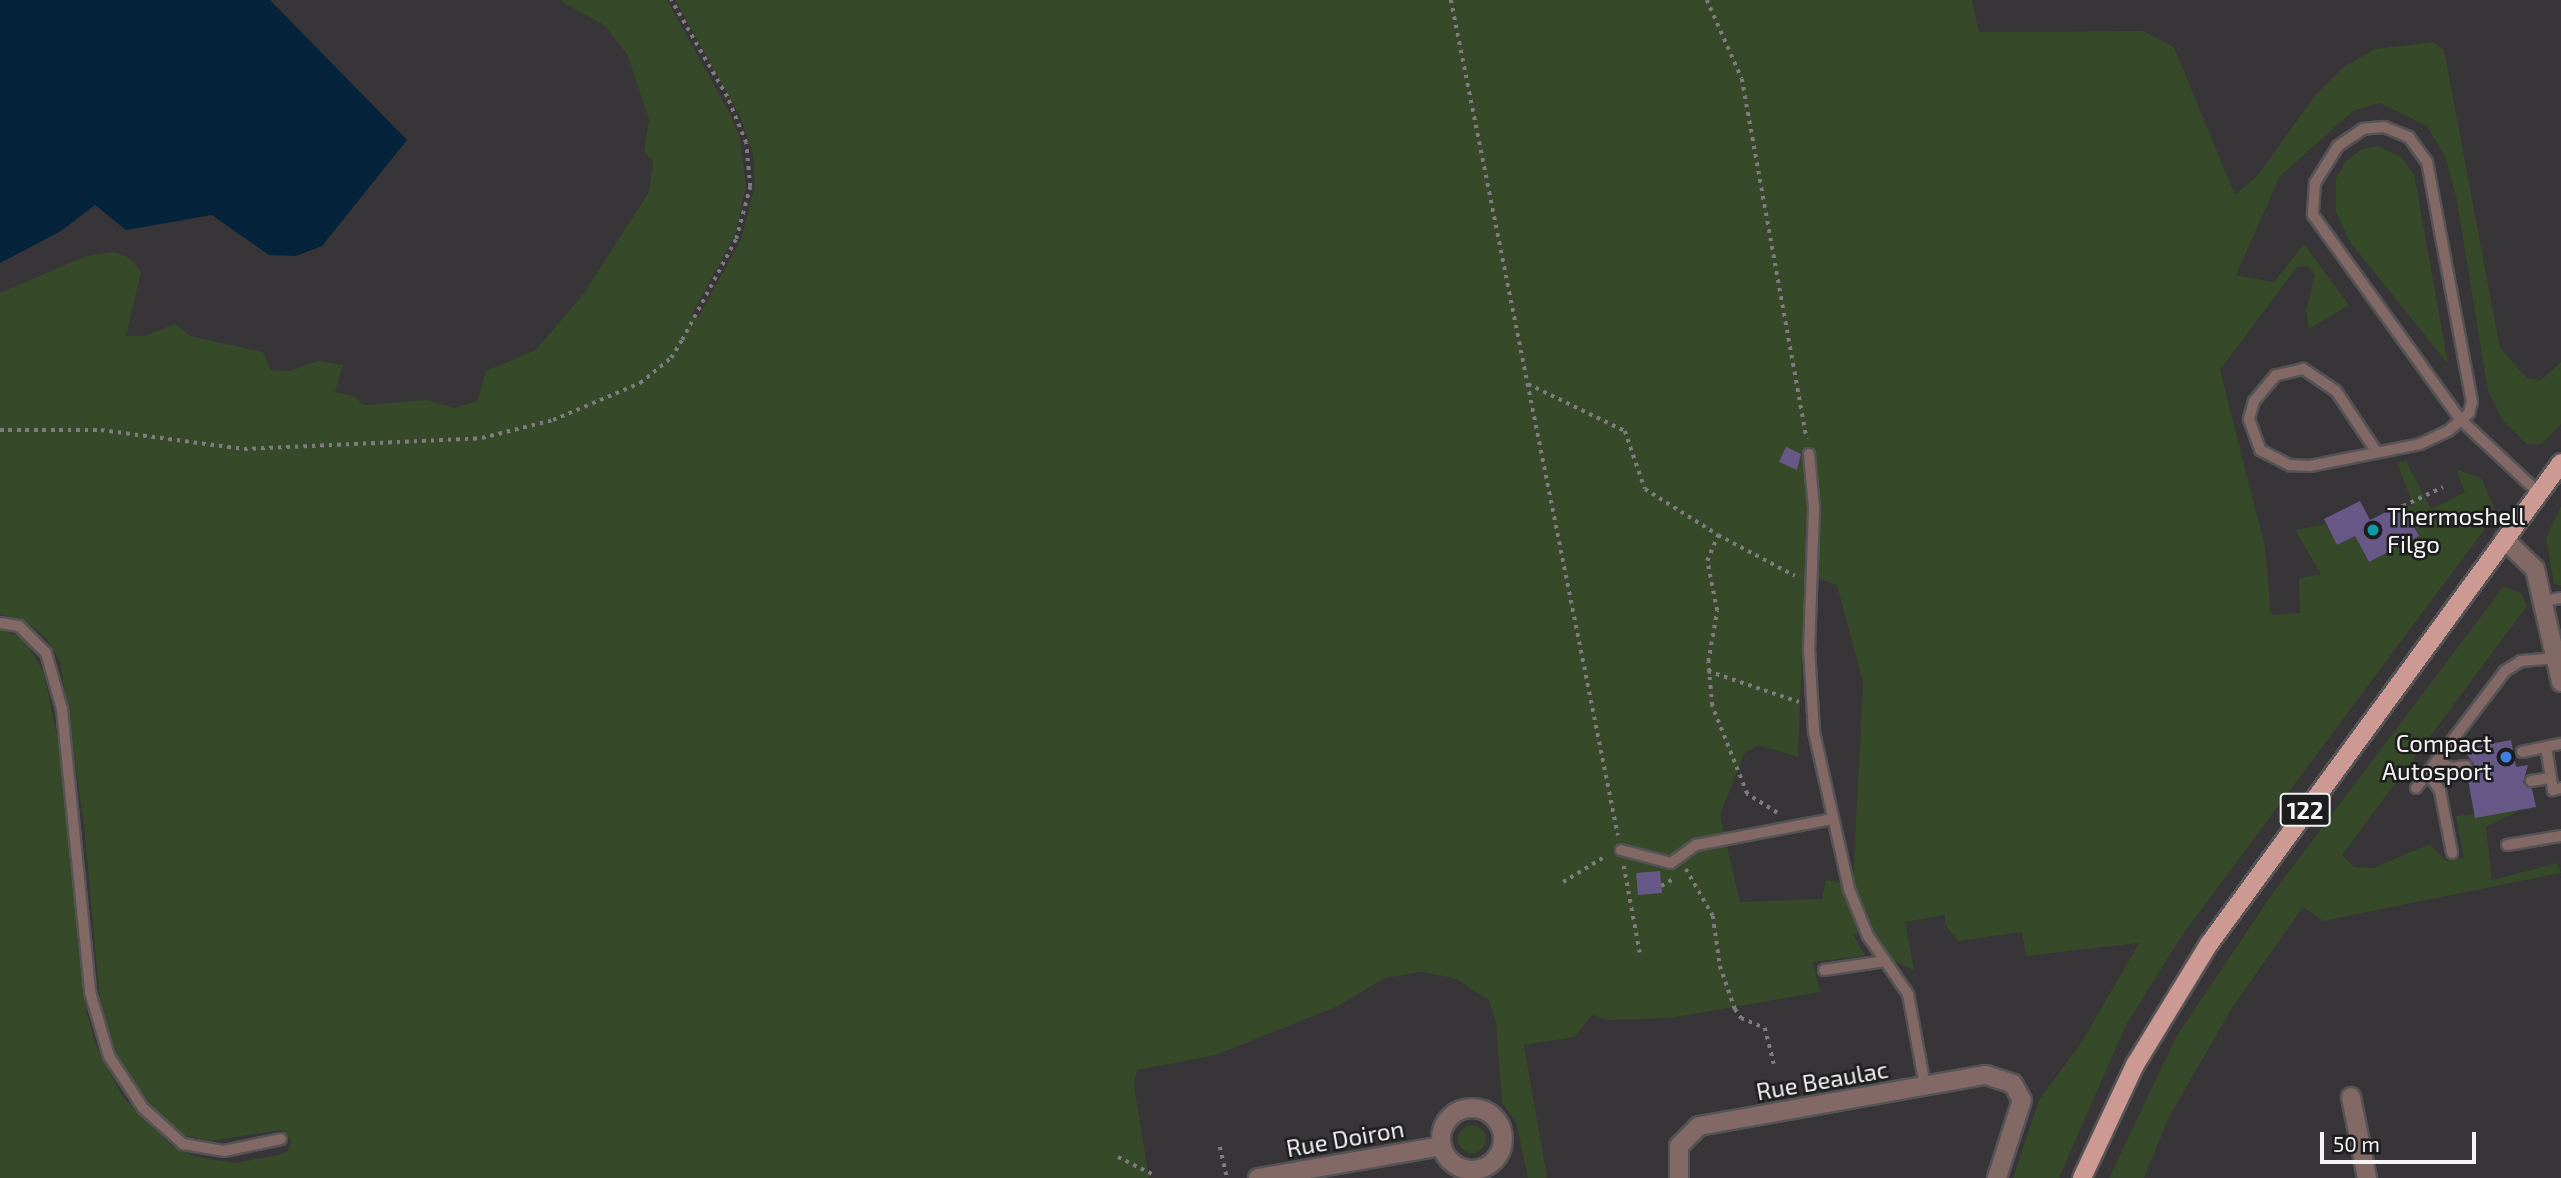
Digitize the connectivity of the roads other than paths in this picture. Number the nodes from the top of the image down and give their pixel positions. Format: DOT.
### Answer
graph roads {
  1 [pos="2461,420"];
  2 [pos="2376,451"];
  3 [pos="1809,454"];
  4 [pos="2561,463"];
  5 [pos="2539,493"];
  6 [pos="2504,539"];
  7 [pos="2553,599"];
  8 [pos="0,623"];
  9 [pos="2556,657"];
  10 [pos="2561,682"];
  11 [pos="2561,744"];
  12 [pos="2546,747"];
  13 [pos="2522,751"];
  14 [pos="2437,760"];
  15 [pos="2466,766"];
  16 [pos="2428,773"];
  17 [pos="2551,778"];
  18 [pos="2531,782"];
  19 [pos="2416,788"];
  20 [pos="2561,789"];
  21 [pos="1832,819"];
  22 [pos="2561,836"];
  23 [pos="2507,845"];
  24 [pos="1621,850"];
  25 [pos="2452,853"];
  26 [pos="1885,961"];
  27 [pos="1824,970"];
  28 [pos="1926,1086"];
  29 [pos="2351,1097"];
  30 [pos="281,1139"];
  31 [pos="1441,1146"];
  32 [pos="1258,1178"];
  33 [pos="1679,1178"];
  34 [pos="1997,1178"];
  35 [pos="2082,1178"];
  36 [pos="2367,1178"];
  1 -- 1 [label="lane"];
  1 -- 2 [label="lane"];
  1 -- 5 [label="lane"];
  2 -- 2 [label="lane"];
  3 -- 21 [label="lane"];
  4 -- 5 [label="main road, 122"];
  5 -- 6 [label="main road, 122"];
  6 -- 7 [label="street"];
  6 -- 35 [label="main road, 122"];
  7 -- 9 [label="street"];
  8 -- 30 [label="lane"];
  9 -- 10 [label="street"];
  9 -- 14 [label="lane"];
  11 -- 12 [label="lane"];
  12 -- 13 [label="lane"];
  12 -- 17 [label="lane"];
  14 -- 15 [label="lane"];
  14 -- 16 [label="lane"];
  16 -- 19 [label="lane"];
  16 -- 25 [label="lane"];
  17 -- 18 [label="lane"];
  17 -- 20 [label="lane"];
  21 -- 24 [label="lane"];
  21 -- 26 [label="lane"];
  22 -- 23 [label="lane"];
  26 -- 27 [label="lane"];
  26 -- 28 [label="lane"];
  28 -- 33 [label="street, Rue Beaulac"];
  28 -- 34 [label="street, Rue Beaulac"];
  29 -- 36 [label="street"];
  31 -- 32 [label="street, Rue Doiron"];
}
